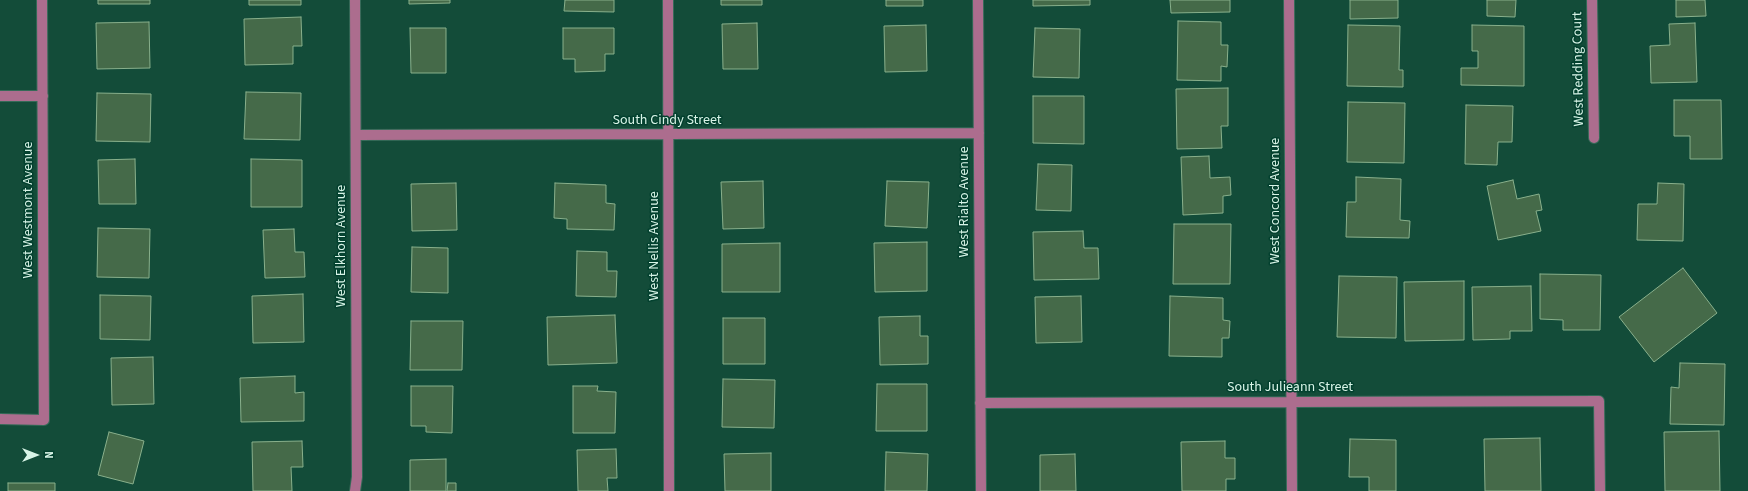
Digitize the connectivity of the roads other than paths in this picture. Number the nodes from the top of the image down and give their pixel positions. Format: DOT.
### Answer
graph roads {
  1 [pos="42,0"];
  2 [pos="355,0"];
  3 [pos="668,0"];
  4 [pos="978,0"];
  5 [pos="1289,0"];
  6 [pos="1592,0"];
  7 [pos="0,96"];
  8 [pos="42,96"];
  9 [pos="979,133"];
  10 [pos="356,135"];
  11 [pos="669,135"];
  12 [pos="1594,138"];
  13 [pos="1292,402"];
  14 [pos="980,403"];
  15 [pos="0,419"];
  16 [pos="355,491"];
  17 [pos="669,491"];
  18 [pos="981,491"];
  19 [pos="1292,491"];
  20 [pos="1600,491"];
  1 -- 8 [label="street, West Westmont Avenue"];
  2 -- 10 [label="street, West Elkhorn Avenue"];
  3 -- 11 [label="street, West Nellis Avenue"];
  4 -- 9 [label="street, West Rialto Avenue"];
  5 -- 13 [label="street, West Concord Avenue"];
  6 -- 12 [label="street, West Redding Court"];
  7 -- 8 [label="street"];
  8 -- 15 [label="street, West Westmont Avenue"];
  9 -- 11 [label="street, South Cindy Street"];
  9 -- 14 [label="street, West Rialto Avenue"];
  10 -- 11 [label="street, South Cindy Street"];
  10 -- 16 [label="street, West Elkhorn Avenue"];
  11 -- 17 [label="street, West Nellis Avenue"];
  13 -- 14 [label="street, South Julieann Street"];
  13 -- 19 [label="street, West Concord Avenue"];
  13 -- 20 [label="street, South Julieann Street"];
  14 -- 18 [label="street, West Rialto Avenue"];
}
